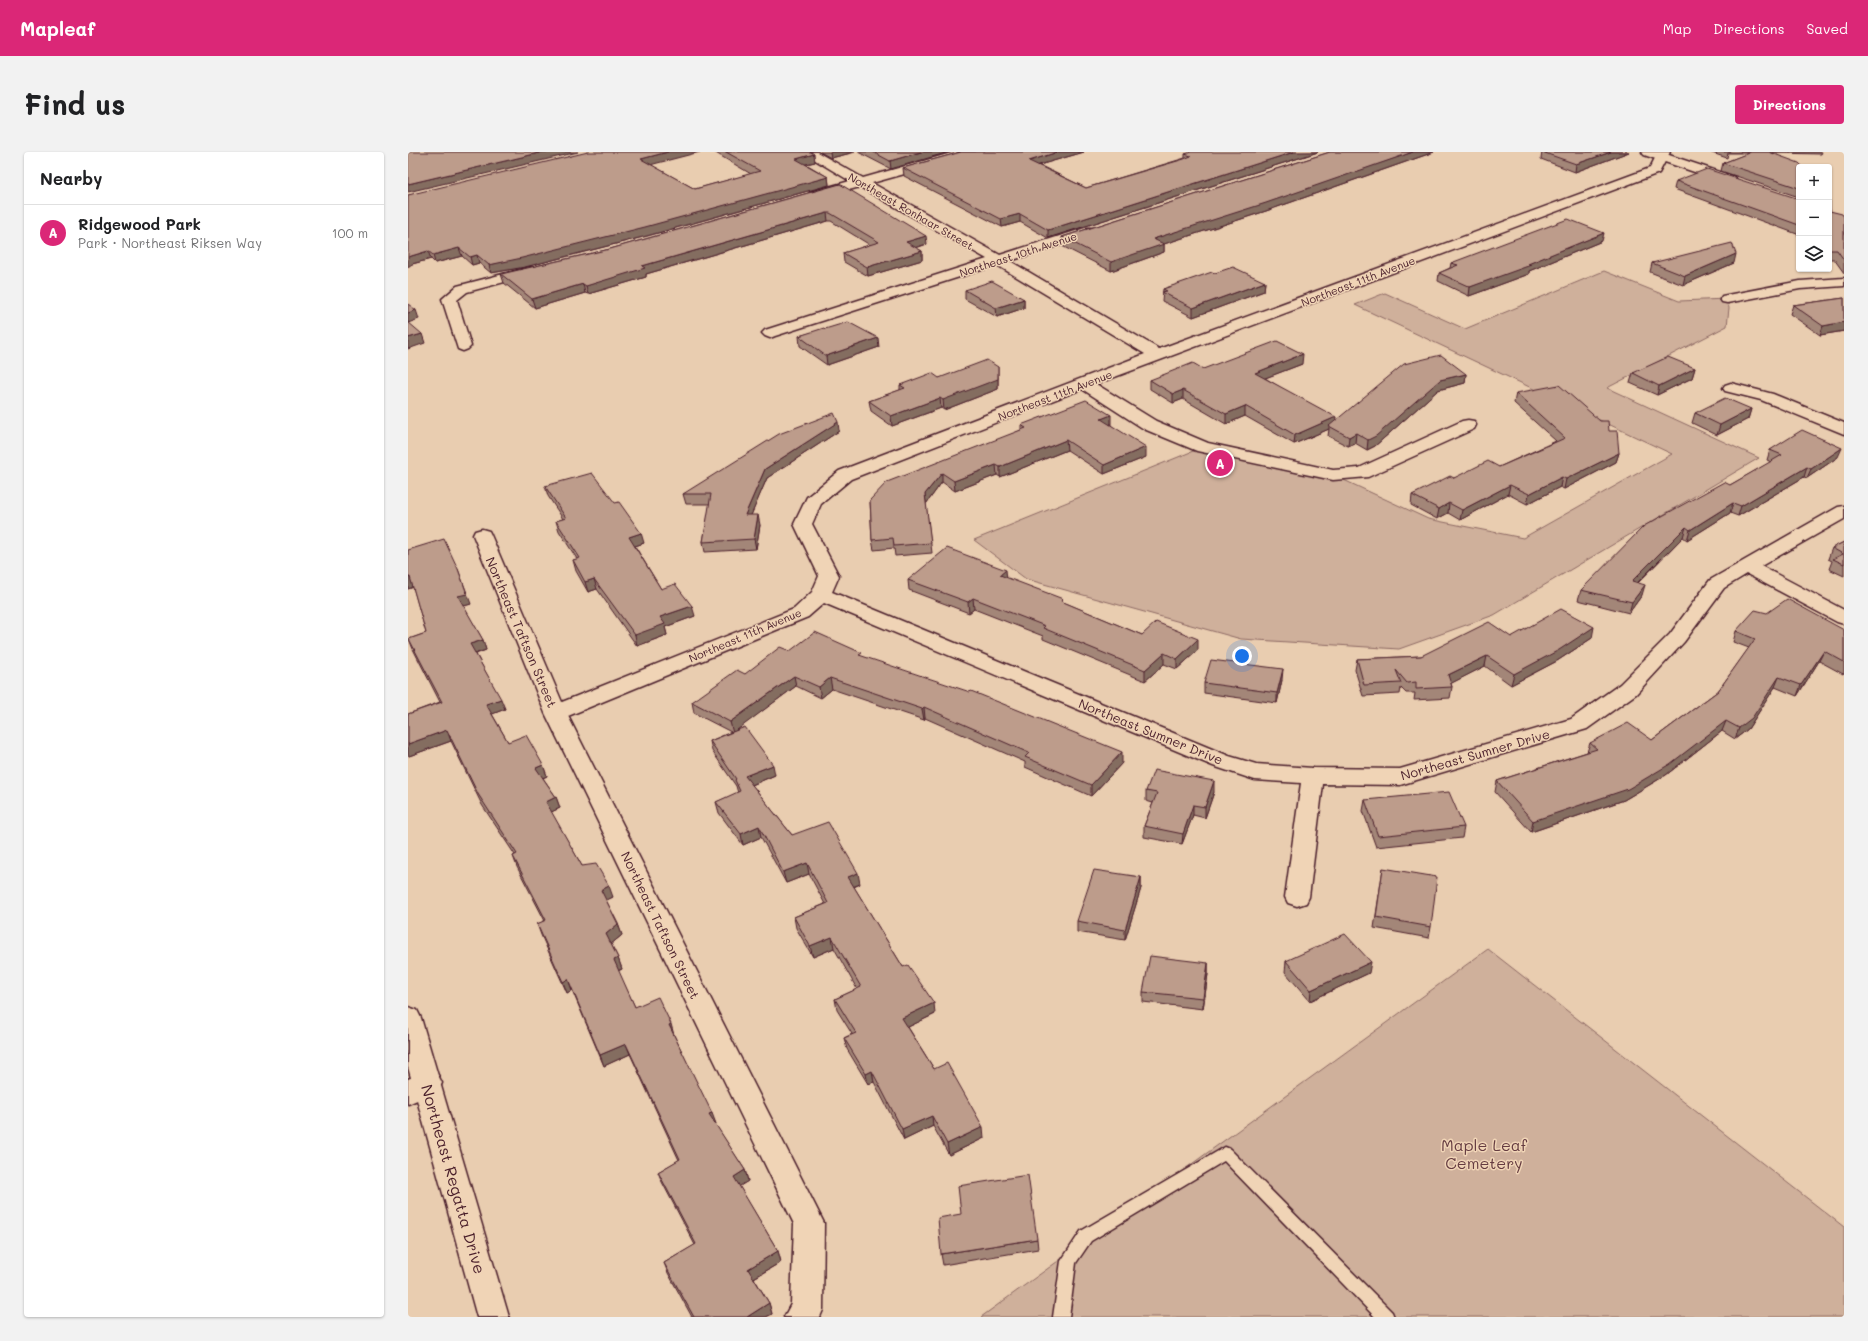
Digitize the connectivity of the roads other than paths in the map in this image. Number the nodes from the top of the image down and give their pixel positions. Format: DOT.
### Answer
graph roads {
  1 [pos="808,152"];
  2 [pos="969,152"];
  3 [pos="1658,154"];
  4 [pos="860,182"];
  5 [pos="1742,184"];
  6 [pos="798,200"];
  7 [pos="1103,227"];
  8 [pos="998,260"];
  9 [pos="546,267"];
  10 [pos="1844,282"];
  11 [pos="1727,299"];
  12 [pos="770,333"];
  13 [pos="463,346"];
  14 [pos="1159,356"];
  15 [pos="1083,383"];
  16 [pos="1732,388"];
  17 [pos="1468,426"];
  18 [pos="1844,430"];
  19 [pos="1844,511"];
  20 [pos="482,535"];
  21 [pos="1746,566"];
  22 [pos="821,594"];
  23 [pos="1844,618"];
  24 [pos="556,713"];
  25 [pos="1313,776"];
  26 [pos="1297,897"];
  27 [pos="408,1018"];
  28 [pos="418,1088"];
  29 [pos="492,1317"];
  30 [pos="800,1317"];
  31 [pos="1061,1317"];
  32 [pos="1386,1317"];
  1 -- 4 [label="street, Northeast Ronhaar Street"];
  2 -- 4 [label="street"];
  3 -- 5 [label="street"];
  3 -- 14 [label="street, Northeast 11th Avenue"];
  4 -- 6 [label="street"];
  4 -- 8 [label="street, Northeast Ronhaar Street"];
  7 -- 8 [label="street, Northeast 10th Avenue"];
  8 -- 12 [label="street, Northeast 10th Avenue"];
  8 -- 14 [label="street, Northeast Ronhaar Street"];
  9 -- 13 [label="street"];
  10 -- 11 [label="street"];
  14 -- 15 [label="street, Northeast 11th Avenue"];
  15 -- 17 [label="street"];
  15 -- 22 [label="street, Northeast 11th Avenue"];
  16 -- 18 [label="street"];
  19 -- 21 [label="street, Northeast Sumner Drive"];
  20 -- 24 [label="street, Northeast Taftson Street"];
  21 -- 23 [label="street"];
  21 -- 25 [label="street, Northeast Sumner Drive"];
  22 -- 24 [label="street, Northeast 11th Avenue"];
  22 -- 25 [label="street, Northeast Sumner Drive"];
  24 -- 30 [label="street, Northeast Taftson Street"];
  25 -- 26 [label="street"];
  27 -- 28 [label="street, Northeast Regatta Drive"];
  28 -- 29 [label="street, Northeast Regatta Drive"];
  31 -- 32 [label="lane"];
}
